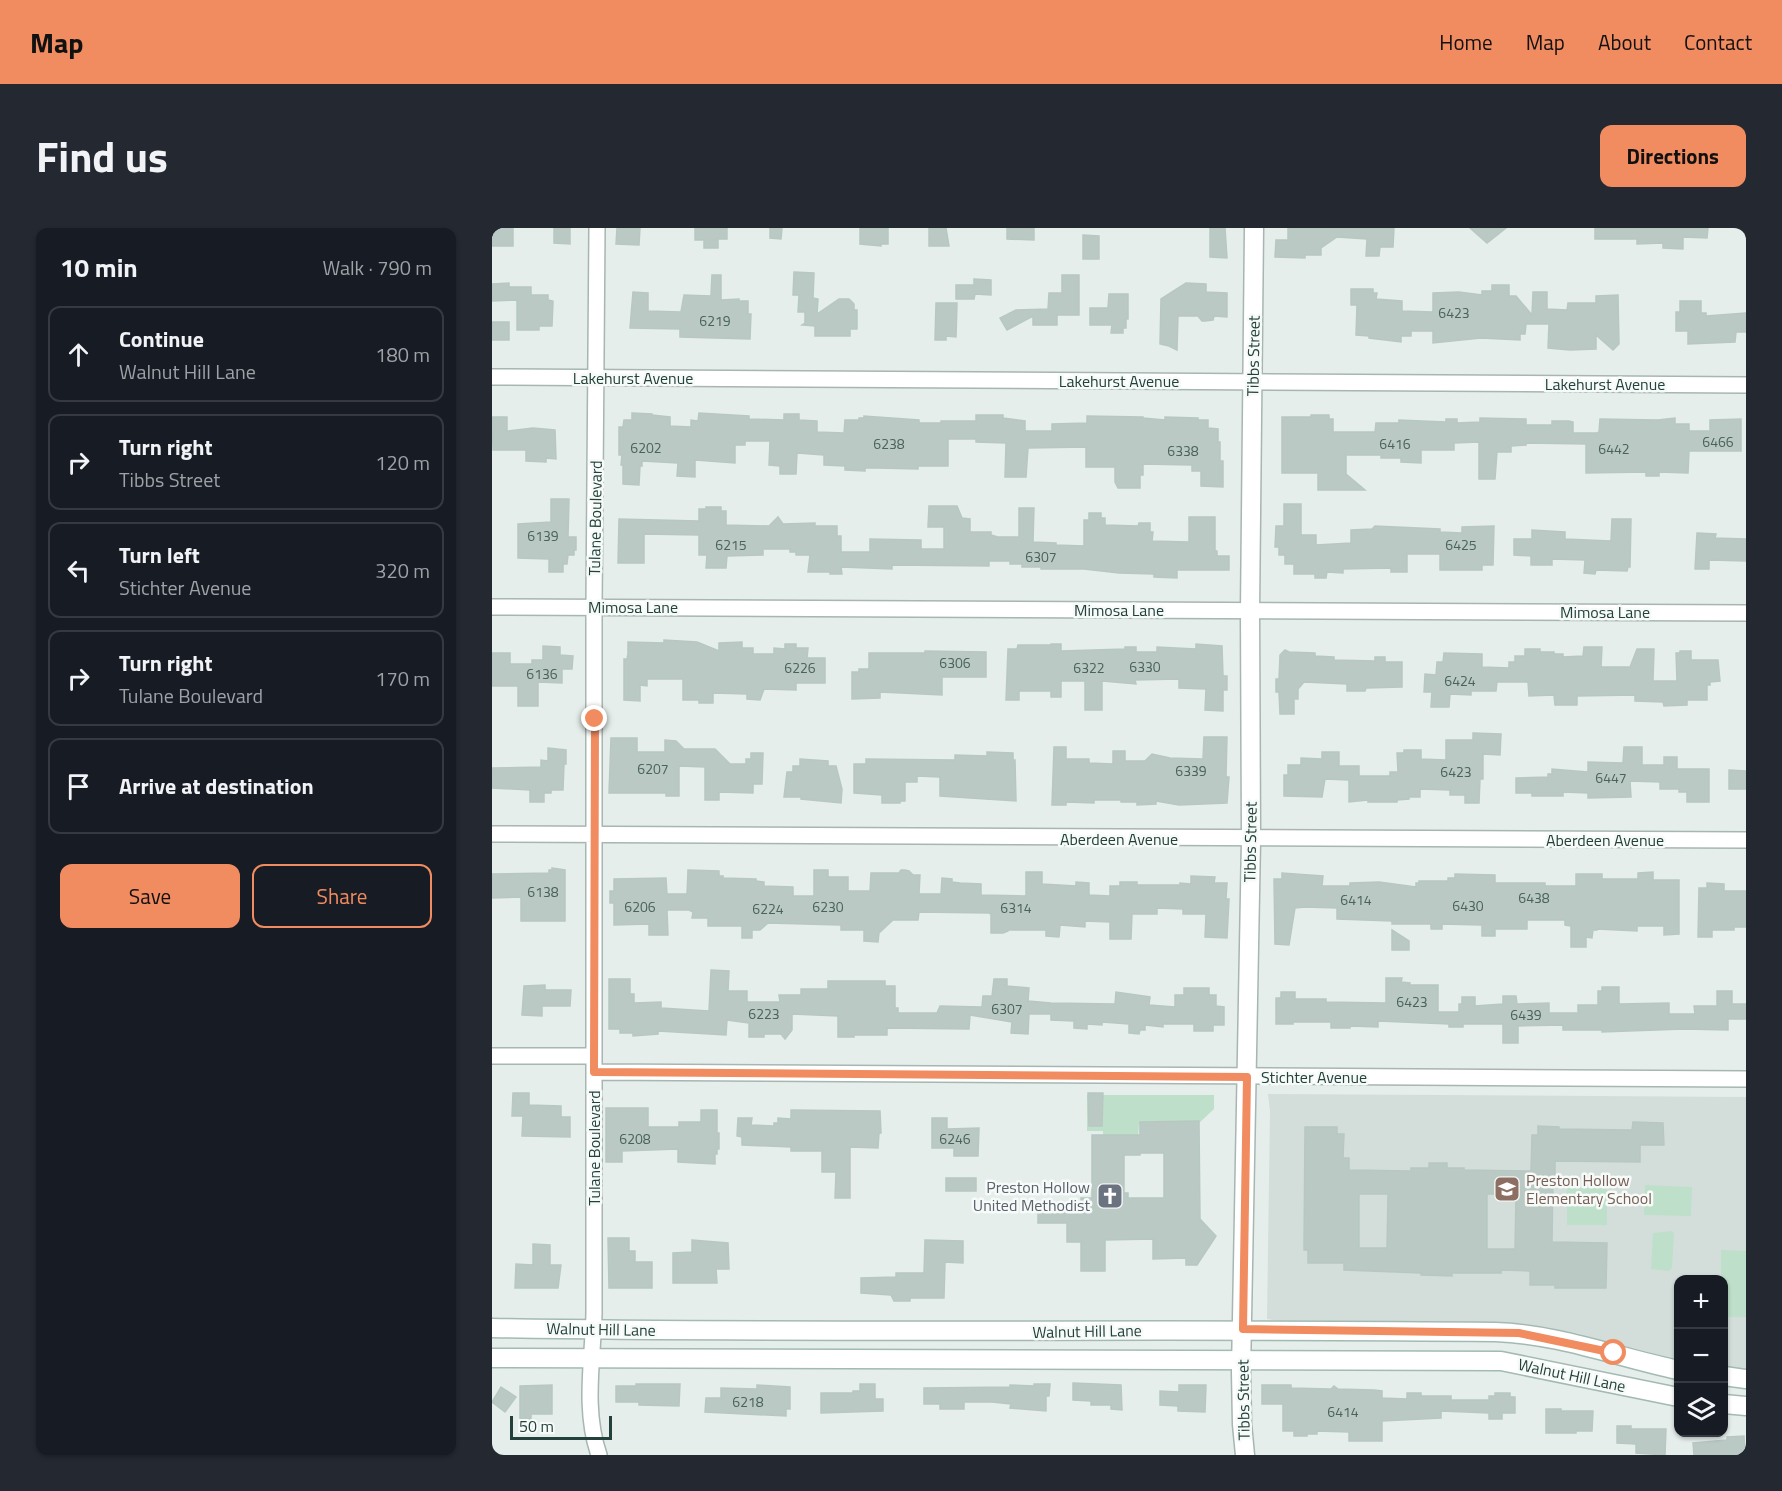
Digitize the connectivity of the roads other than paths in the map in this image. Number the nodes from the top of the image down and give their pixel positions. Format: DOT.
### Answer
graph roads {
  1 [pos="597,228"];
  2 [pos="1254,228"];
  3 [pos="492,377"];
  4 [pos="596,378"];
  5 [pos="1253,382"];
  6 [pos="1746,385"];
  7 [pos="594,606"];
  8 [pos="492,607"];
  9 [pos="1250,611"];
  10 [pos="1746,613"];
  11 [pos="492,834"];
  12 [pos="595,835"];
  13 [pos="1251,840"];
  14 [pos="1746,840"];
  15 [pos="492,1056"];
  16 [pos="594,1056"];
  17 [pos="594,1072"];
  18 [pos="1247,1077"];
  19 [pos="1746,1079"];
  20 [pos="492,1328"];
  21 [pos="1243,1329"];
  22 [pos="594,1330"];
  23 [pos="1046,1332"];
  24 [pos="492,1358"];
  25 [pos="591,1359"];
  26 [pos="1047,1359"];
  27 [pos="1242,1359"];
  28 [pos="1674,1369"];
  29 [pos="1728,1377"];
  30 [pos="1746,1379"];
  31 [pos="1674,1396"];
  32 [pos="1728,1404"];
  33 [pos="1746,1406"];
  34 [pos="599,1455"];
  35 [pos="1245,1455"];
  1 -- 4 [label="street, Tulane Boulevard"];
  2 -- 5 [label="main road, Tibbs Street"];
  3 -- 4 [label="street, Lakehurst Avenue"];
  4 -- 5 [label="street, Lakehurst Avenue"];
  4 -- 7 [label="street, Tulane Boulevard"];
  5 -- 6 [label="street, Lakehurst Avenue"];
  5 -- 9 [label="main road, Tibbs Street"];
  7 -- 8 [label="street, Mimosa Lane"];
  7 -- 9 [label="street, Mimosa Lane"];
  7 -- 12 [label="street, Tulane Boulevard"];
  9 -- 10 [label="street, Mimosa Lane"];
  9 -- 13 [label="main road, Tibbs Street"];
  11 -- 12 [label="street, Aberdeen Avenue"];
  12 -- 13 [label="street, Aberdeen Avenue"];
  12 -- 16 [label="street, Tulane Boulevard"];
  13 -- 14 [label="street, Aberdeen Avenue"];
  13 -- 18 [label="main road, Tibbs Street"];
  15 -- 16 [label="street"];
  16 -- 17 [label="street, Tulane Boulevard"];
  17 -- 18 [label="street, Stichter Avenue"];
  17 -- 22 [label="street, Tulane Boulevard"];
  18 -- 19 [label="street, Stichter Avenue"];
  18 -- 21 [label="main road, Tibbs Street"];
  20 -- 22 [label="main road, Walnut Hill Lane"];
  21 -- 23 [label="main road, Walnut Hill Lane"];
  21 -- 27 [label="main road, Tibbs Street"];
  21 -- 28 [label="main road, Walnut Hill Lane"];
  22 -- 23 [label="main road, Walnut Hill Lane"];
  22 -- 25 [label="street, Tulane Boulevard"];
  23 -- 26 [label="main road"];
  24 -- 25 [label="main road, Walnut Hill Lane"];
  25 -- 26 [label="main road, Walnut Hill Lane"];
  25 -- 34 [label="street, Tulane Boulevard"];
  26 -- 27 [label="main road, Walnut Hill Lane"];
  27 -- 31 [label="main road, Walnut Hill Lane"];
  27 -- 35 [label="main road, Tibbs Street"];
  29 -- 30 [label="main road"];
  32 -- 33 [label="main road"];
}
